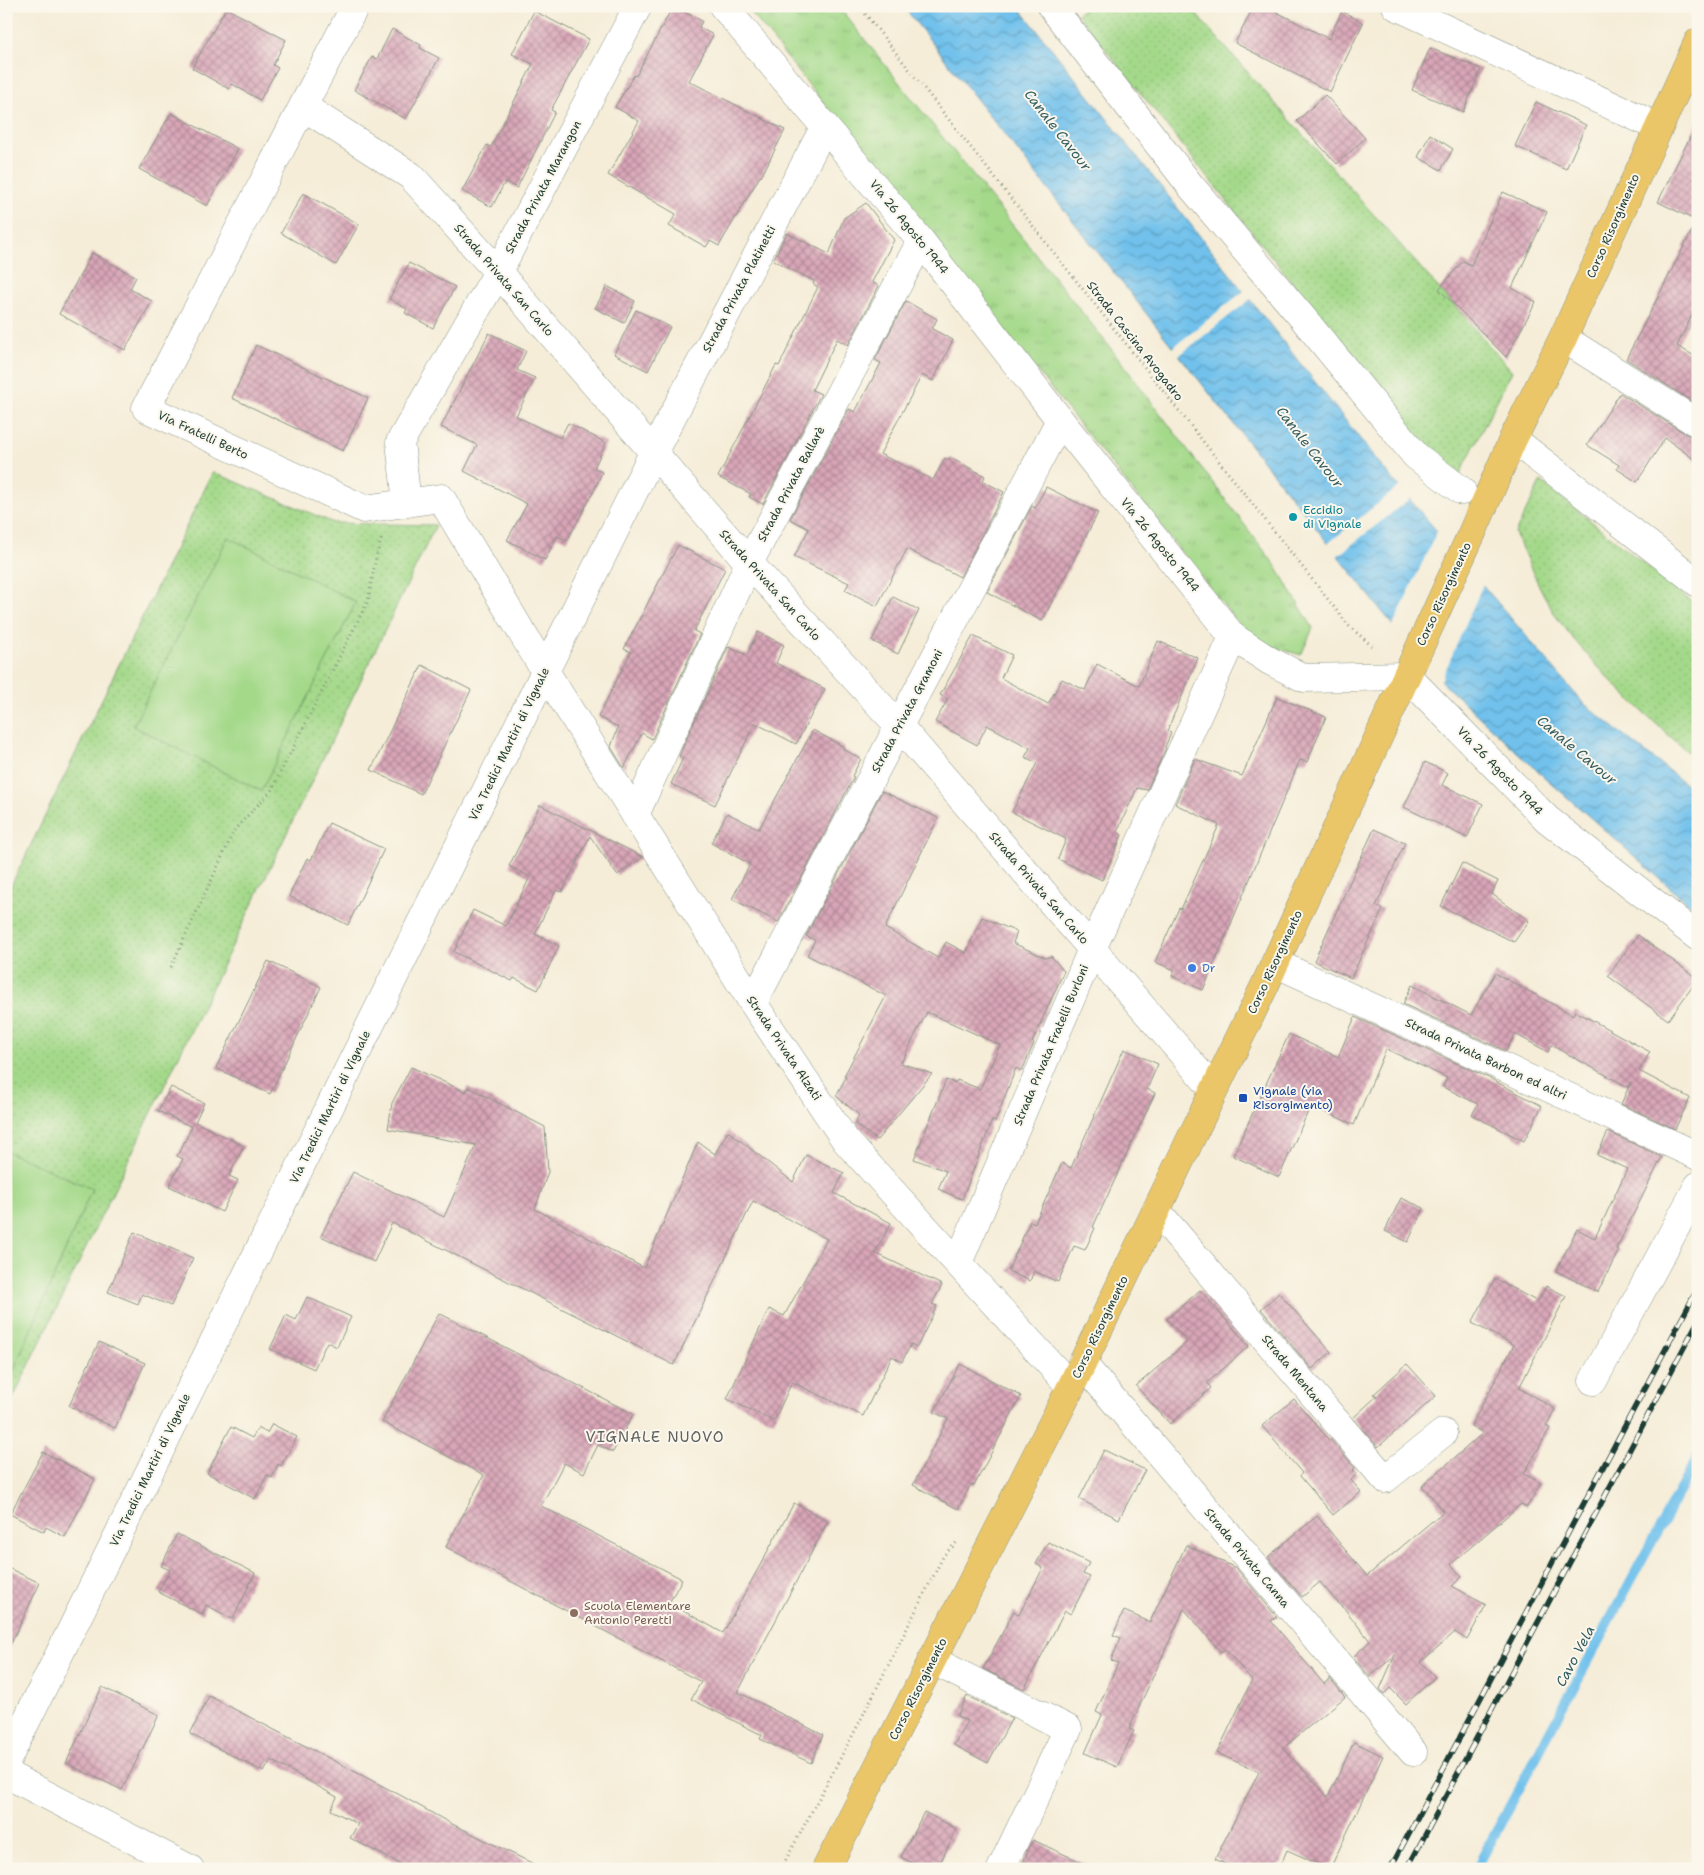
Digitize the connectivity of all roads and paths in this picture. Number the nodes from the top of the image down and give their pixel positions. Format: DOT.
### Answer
graph roads {
  1 [pos="355,6"];
  2 [pos="638,6"];
  3 [pos="723,6"];
  4 [pos="858,6"];
  5 [pos="1051,6"];
  6 [pos="1396,6"];
  7 [pos="1698,42"];
  8 [pos="304,107"];
  9 [pos="825,126"];
  10 [pos="1658,127"];
  11 [pos="922,241"];
  12 [pos="498,272"];
  13 [pos="1563,338"];
  14 [pos="1060,420"];
  15 [pos="1694,421"];
  16 [pos="1513,439"];
  17 [pos="653,453"];
  18 [pos="1462,491"];
  19 [pos="407,503"];
  20 [pos="364,509"];
  21 [pos="749,562"];
  22 [pos="1698,584"];
  23 [pos="1233,637"];
  24 [pos="1410,670"];
  25 [pos="545,671"];
  26 [pos="899,726"];
  27 [pos="635,815"];
  28 [pos="1698,937"];
  29 [pos="1092,949"];
  30 [pos="1275,963"];
  31 [pos="171,967"];
  32 [pos="753,1003"];
  33 [pos="1214,1090"];
  34 [pos="1698,1156"];
  35 [pos="1698,1186"];
  36 [pos="1156,1210"];
  37 [pos="958,1263"];
  38 [pos="1077,1375"];
  39 [pos="1593,1381"];
  40 [pos="1443,1433"];
  41 [pos="932,1660"];
  42 [pos="1413,1752"];
  43 [pos="6,1762"];
  44 [pos="6,1774"];
  45 [pos="190,1869"];
  46 [pos="826,1869"];
  47 [pos="1001,1869"];
  1 -- 8 [label="street, Via Fratelli Berto"];
  2 -- 12 [label="street, Strada Privata Marangon"];
  3 -- 9 [label="street, Via 26 Agosto 1944"];
  4 -- 24 [label="path, Strada Cascina Avogadro"];
  5 -- 18 [label="street"];
  6 -- 10 [label="street"];
  7 -- 10 [label="main road, Corso Risorgimento"];
  8 -- 12 [label="street, Strada Privata San Carlo"];
  8 -- 20 [label="street, Via Fratelli Berto"];
  9 -- 11 [label="street, Via 26 Agosto 1944"];
  9 -- 17 [label="street, Strada Privata Platinetti"];
  10 -- 13 [label="main road, Corso Risorgimento"];
  11 -- 14 [label="street, Via 26 Agosto 1944"];
  11 -- 21 [label="street, Strada Privata Ballarè"];
  12 -- 17 [label="street, Strada Privata San Carlo"];
  12 -- 19 [label="street, Strada Privata Marangon"];
  13 -- 15 [label="street"];
  13 -- 16 [label="main road, Corso Risorgimento"];
  14 -- 23 [label="street, Via 26 Agosto 1944"];
  14 -- 26 [label="street, Strada Privata Gramoni"];
  16 -- 22 [label="street"];
  16 -- 24 [label="main road, Corso Risorgimento"];
  17 -- 21 [label="street, Strada Privata San Carlo"];
  17 -- 25 [label="street, Via Tredici Martiri di Vignale"];
  19 -- 20 [label="street"];
  19 -- 25 [label="street"];
  20 -- 31 [label="path"];
  21 -- 26 [label="street, Strada Privata San Carlo"];
  21 -- 27 [label="street, Strada Privata Ballarè"];
  23 -- 24 [label="street, Via 26 Agosto 1944"];
  23 -- 29 [label="street, Strada Privata Fratelli Burloni"];
  24 -- 28 [label="street, Via 26 Agosto 1944"];
  24 -- 30 [label="main road, Corso Risorgimento"];
  25 -- 27 [label="street, Strada Privata Alzati"];
  25 -- 43 [label="street, Via Tredici Martiri di Vignale"];
  26 -- 29 [label="street, Strada Privata San Carlo"];
  26 -- 32 [label="street, Strada Privata Gramoni"];
  27 -- 32 [label="street, Strada Privata Alzati"];
  29 -- 33 [label="street, Strada Privata San Carlo"];
  29 -- 37 [label="street, Strada Privata Fratelli Burloni"];
  30 -- 33 [label="main road, Corso Risorgimento"];
  30 -- 34 [label="street, Strada Privata Barbon ed altri"];
  32 -- 37 [label="street, Strada Privata Alzati"];
  33 -- 36 [label="main road, Corso Risorgimento"];
  35 -- 39 [label="street"];
  36 -- 38 [label="main road, Corso Risorgimento"];
  36 -- 40 [label="street, Strada Mentana"];
  37 -- 38 [label="street, Strada Privata Alzati"];
  38 -- 41 [label="main road, Corso Risorgimento"];
  38 -- 42 [label="street, Strada Privata Canna"];
  41 -- 46 [label="main road, Corso Risorgimento"];
  41 -- 47 [label="street"];
  44 -- 45 [label="street"];
}
